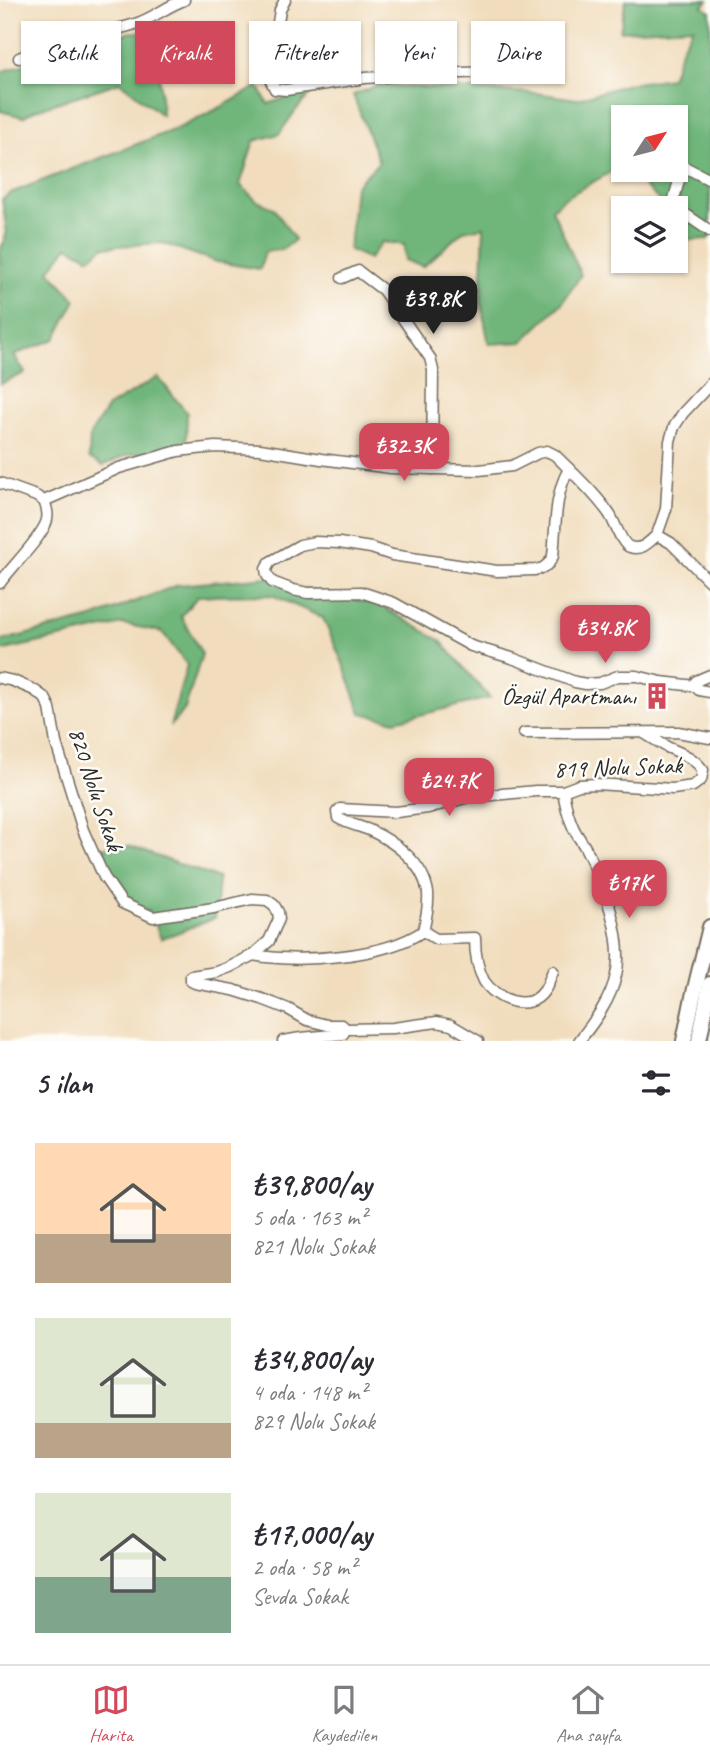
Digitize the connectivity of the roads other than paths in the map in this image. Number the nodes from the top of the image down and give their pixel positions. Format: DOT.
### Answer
graph roads {
  1 [pos="184,0"];
  2 [pos="285,0"];
  3 [pos="19,58"];
  4 [pos="471,73"];
  5 [pos="710,180"];
  6 [pos="675,196"];
  7 [pos="688,217"];
  8 [pos="710,231"];
  9 [pos="342,278"];
  10 [pos="710,384"];
  11 [pos="432,469"];
  12 [pos="569,469"];
  13 [pos="0,483"];
  14 [pos="44,501"];
  15 [pos="657,535"];
  16 [pos="710,582"];
  17 [pos="0,583"];
  18 [pos="710,675"];
  19 [pos="0,678"];
  20 [pos="695,686"];
  21 [pos="710,692"];
  22 [pos="524,733"];
  23 [pos="643,733"];
  24 [pos="710,738"];
  25 [pos="564,791"];
  26 [pos="710,927"];
  27 [pos="423,931"];
  28 [pos="253,955"];
  29 [pos="553,971"];
  30 [pos="710,985"];
  31 [pos="346,1029"];
  32 [pos="283,1041"];
  33 [pos="478,1041"];
  34 [pos="579,1041"];
  35 [pos="684,1041"];
  36 [pos="699,1041"];
  1 -- 3 [label="street"];
  2 -- 4 [label="street"];
  5 -- 6 [label="street"];
  7 -- 8 [label="street"];
  9 -- 11 [label="street"];
  10 -- 15 [label="street"];
  11 -- 12 [label="street"];
  11 -- 14 [label="street"];
  12 -- 15 [label="street"];
  12 -- 20 [label="street"];
  13 -- 14 [label="street"];
  14 -- 17 [label="street"];
  15 -- 16 [label="street"];
  18 -- 20 [label="street"];
  19 -- 28 [label="street, 820 Nolu Sokak"];
  20 -- 21 [label="street"];
  22 -- 23 [label="street"];
  23 -- 24 [label="street"];
  23 -- 25 [label="street, 819 Nolu Sokak"];
  25 -- 27 [label="street, 819 Nolu Sokak"];
  25 -- 34 [label="street"];
  26 -- 35 [label="main road"];
  27 -- 28 [label="street"];
  27 -- 29 [label="street"];
  28 -- 31 [label="street, 820 Nolu Sokak"];
  30 -- 36 [label="main road"];
  31 -- 32 [label="street"];
  31 -- 33 [label="street"];
}
